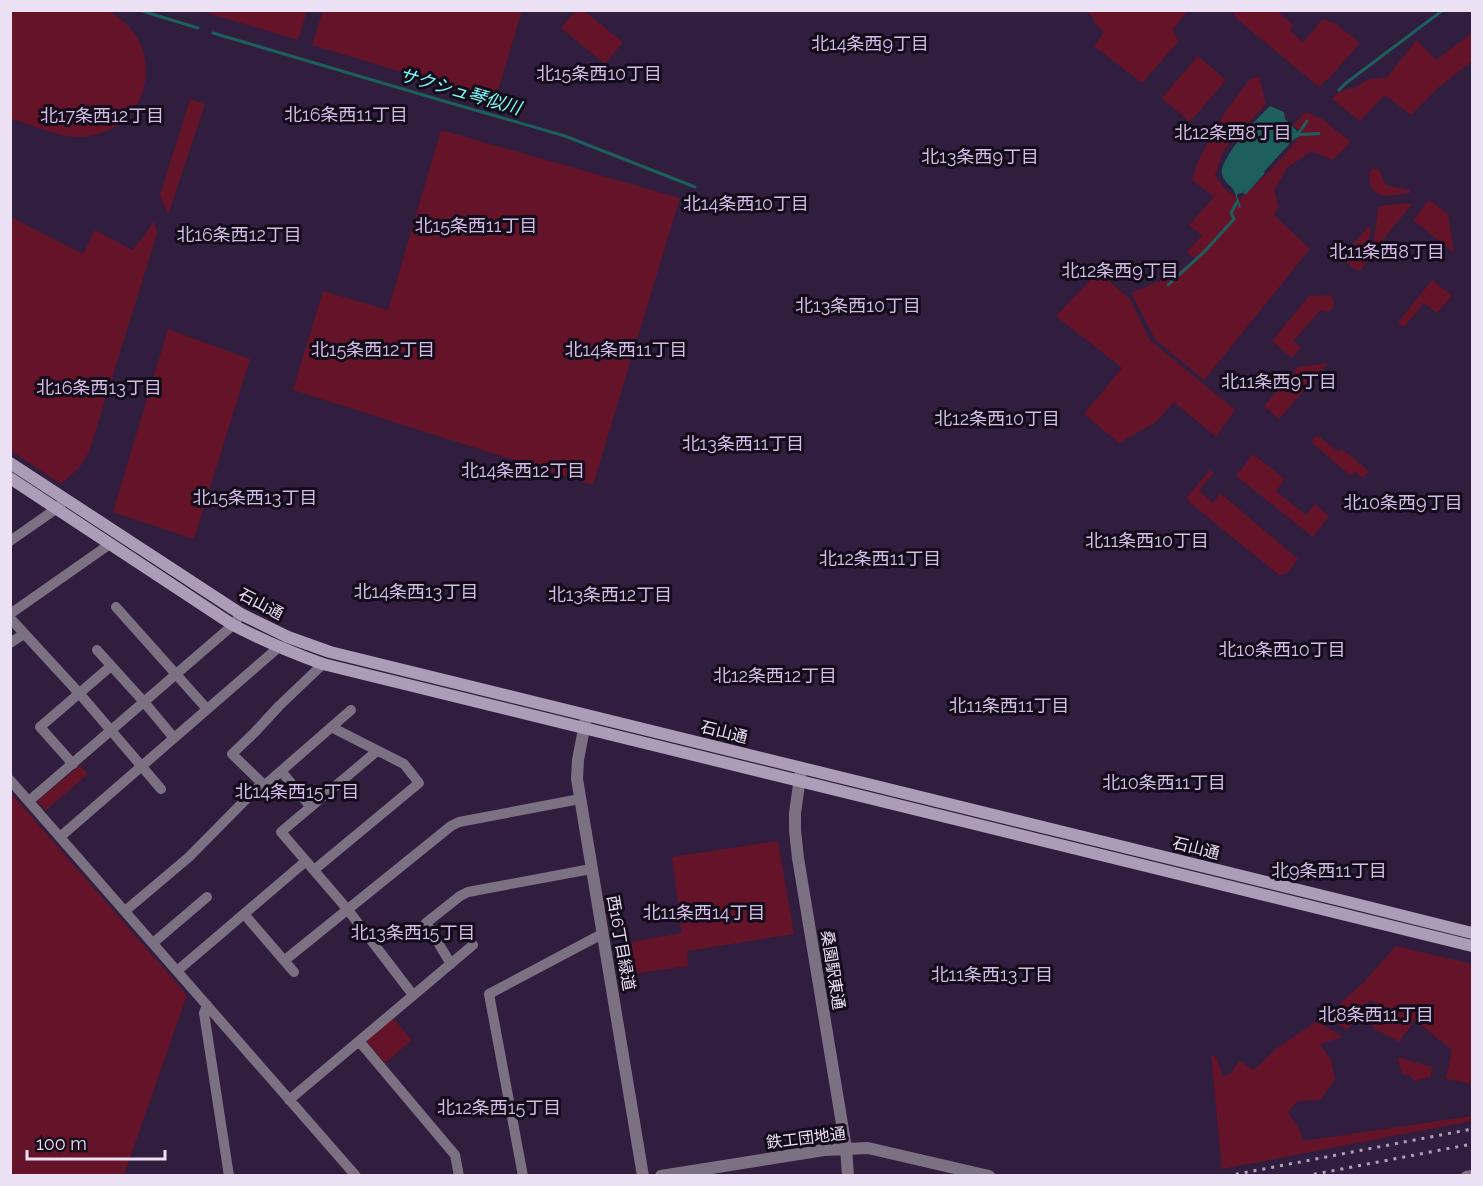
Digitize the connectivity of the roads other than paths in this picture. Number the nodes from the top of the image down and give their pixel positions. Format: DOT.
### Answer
graph roads {
  1 [pos="10,463"];
  2 [pos="10,478"];
  3 [pos="65,499"];
  4 [pos="56,509"];
  5 [pos="10,541"];
  6 [pos="110,544"];
  7 [pos="116,607"];
  8 [pos="241,614"];
  9 [pos="10,616"];
  10 [pos="233,625"];
  11 [pos="24,634"];
  12 [pos="10,643"];
  13 [pos="279,647"];
  14 [pos="97,650"];
  15 [pos="323,664"];
  16 [pos="111,666"];
  17 [pos="176,674"];
  18 [pos="79,693"];
  19 [pos="144,702"];
  20 [pos="207,709"];
  21 [pos="351,710"];
  22 [pos="585,721"];
  23 [pos="331,727"];
  24 [pos="111,731"];
  25 [pos="174,738"];
  26 [pos="377,751"];
  27 [pos="72,764"];
  28 [pos="141,766"];
  29 [pos="282,771"];
  30 [pos="800,775"];
  31 [pos="10,780"];
  32 [pos="262,783"];
  33 [pos="161,789"];
  34 [pos="580,799"];
  35 [pos="29,801"];
  36 [pos="310,806"];
  37 [pos="60,837"];
  38 [pos="310,865"];
  39 [pos="591,869"];
  40 [pos="207,897"];
  41 [pos="348,910"];
  42 [pos="125,911"];
  43 [pos="244,914"];
  44 [pos="1473,933"];
  45 [pos="602,934"];
  46 [pos="153,943"];
  47 [pos="473,945"];
  48 [pos="1473,946"];
  49 [pos="285,960"];
  50 [pos="451,964"];
  51 [pos="177,971"];
  52 [pos="294,972"];
  53 [pos="413,995"];
  54 [pos="207,1005"];
  55 [pos="359,1041"];
  56 [pos="289,1100"];
  57 [pos="846,1148"];
  58 [pos="1473,1175"];
  59 [pos="229,1176"];
  60 [pos="356,1176"];
  61 [pos="459,1176"];
  62 [pos="523,1176"];
  63 [pos="643,1176"];
  64 [pos="661,1176"];
  65 [pos="848,1176"];
  66 [pos="989,1176"];
  67 [pos="1466,1176"];
  1 -- 3 [label="main road, 石山通"];
  2 -- 4 [label="main road, 石山通"];
  3 -- 4 [label="street"];
  3 -- 8 [label="main road, 石山通"];
  4 -- 5 [label="street"];
  4 -- 6 [label="main road, 石山通"];
  6 -- 9 [label="street"];
  6 -- 10 [label="main road, 石山通"];
  7 -- 17 [label="street"];
  8 -- 10 [label="street"];
  8 -- 22 [label="main road, 石山通"];
  9 -- 11 [label="street"];
  10 -- 13 [label="main road, 石山通"];
  10 -- 17 [label="street"];
  11 -- 12 [label="street"];
  11 -- 18 [label="street"];
  13 -- 15 [label="main road, 石山通"];
  13 -- 20 [label="street"];
  14 -- 16 [label="street"];
  15 -- 22 [label="main road, 石山通"];
  15 -- 32 [label="street"];
  16 -- 18 [label="street"];
  16 -- 19 [label="street"];
  17 -- 19 [label="street"];
  17 -- 20 [label="street"];
  18 -- 24 [label="street"];
  18 -- 27 [label="street"];
  19 -- 24 [label="street"];
  19 -- 25 [label="street"];
  20 -- 25 [label="street"];
  21 -- 23 [label="street"];
  22 -- 30 [label="main road, 石山通"];
  22 -- 34 [label="street, 西16丁目緑道"];
  23 -- 26 [label="street"];
  23 -- 29 [label="street"];
  24 -- 27 [label="street"];
  24 -- 28 [label="street"];
  25 -- 28 [label="street"];
  26 -- 36 [label="street"];
  26 -- 38 [label="street"];
  27 -- 35 [label="street"];
  28 -- 33 [label="street"];
  28 -- 37 [label="street"];
  29 -- 32 [label="street"];
  29 -- 36 [label="street"];
  30 -- 44 [label="main road, 石山通"];
  30 -- 48 [label="main road, 石山通"];
  30 -- 57 [label="street, 桑園駅東通"];
  31 -- 35 [label="street"];
  32 -- 42 [label="street"];
  34 -- 39 [label="street, 西16丁目緑道"];
  34 -- 41 [label="street"];
  35 -- 37 [label="street"];
  36 -- 38 [label="street"];
  37 -- 42 [label="street"];
  38 -- 41 [label="street"];
  38 -- 43 [label="street"];
  39 -- 45 [label="street, 西16丁目緑道"];
  39 -- 50 [label="street"];
  40 -- 46 [label="street"];
  41 -- 49 [label="street"];
  41 -- 53 [label="street"];
  42 -- 46 [label="street"];
  43 -- 49 [label="street"];
  43 -- 51 [label="street"];
  45 -- 62 [label="street"];
  45 -- 63 [label="street, 西16丁目緑道"];
  46 -- 51 [label="street"];
  47 -- 50 [label="street"];
  49 -- 52 [label="street"];
  50 -- 53 [label="street"];
  51 -- 54 [label="street"];
  53 -- 55 [label="street"];
  54 -- 56 [label="street"];
  54 -- 59 [label="street"];
  55 -- 56 [label="street"];
  55 -- 61 [label="street"];
  56 -- 60 [label="street"];
  57 -- 64 [label="street, 鉄工団地通"];
  57 -- 65 [label="street, 桑園駅東通"];
  57 -- 66 [label="street, 鉄工団地通"];
  58 -- 67 [label="street"];
}
